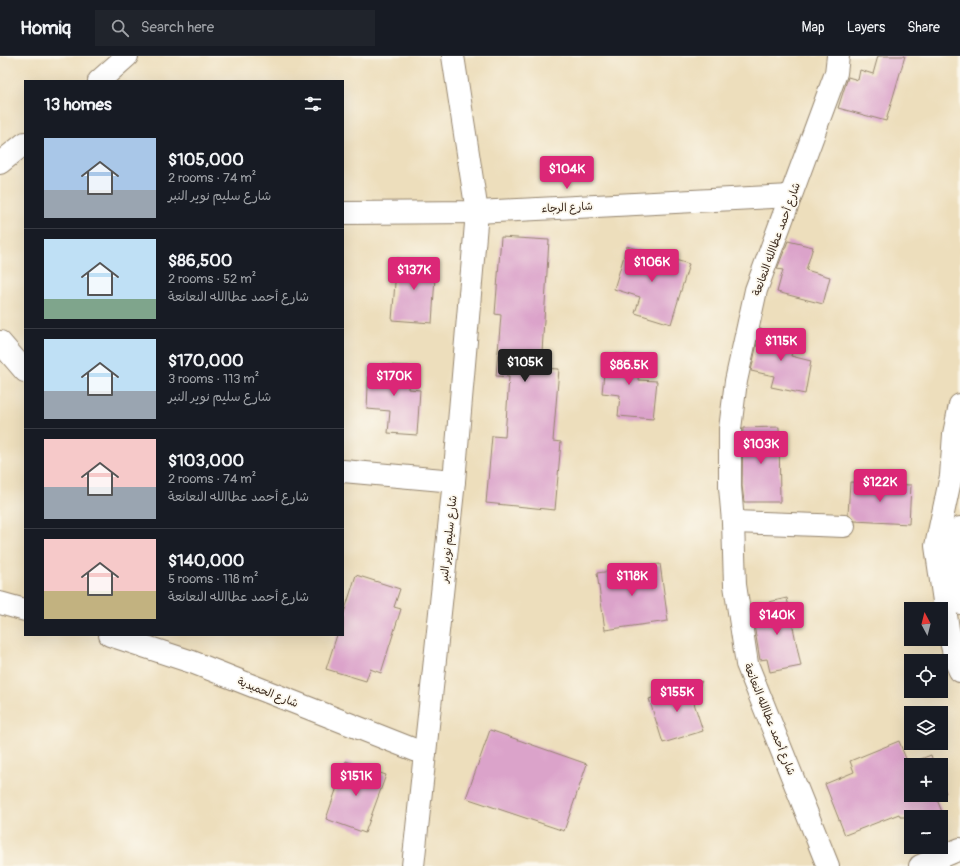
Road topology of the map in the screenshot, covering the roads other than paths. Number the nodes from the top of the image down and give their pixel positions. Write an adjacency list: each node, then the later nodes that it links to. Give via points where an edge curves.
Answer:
1 (127, 56): 4 (street)
2 (453, 56): 8 (street, شارع سليم نوير النبر)
3 (838, 56): 7 (street, شارع أحمد عطاالله النعانعة, via 836,73)
4 (100, 80)
5 (24, 144): 6 (street)
6 (0, 163)
7 (791, 196): 8 (street, شارع الرجاء); 16 (street, شارع أحمد عطاالله النعانعة, via 756,290 736,381 730,429)
8 (477, 212): 9 (street, شارع الرجاء); 14 (street, شارع سليم نوير النبر)
9 (344, 213)
10 (0, 342): 11 (street)
11 (24, 370)
12 (960, 405): 15 (street, via 954,434)
13 (344, 471): 14 (street)
14 (454, 481): 24 (street, شارع سليم نوير النبر)
15 (951, 512): 23 (street, via 936,546 948,629)
16 (733, 522): 17 (street); 27 (street, شارع أحمد عطاالله النعانعة, via 734,585 747,664)
17 (844, 526)
18 (960, 528): 20 (street, via 956,552 956,578)
19 (0, 603): 21 (street)
20 (960, 604)
21 (24, 610)
22 (113, 636): 24 (street, شارع الحميدية, via 192,662)
23 (960, 671)
24 (425, 754): 26 (street, شارع سليم نوير النبر)
25 (960, 849): 28 (street)
26 (413, 866)
27 (828, 866)
28 (920, 866)

